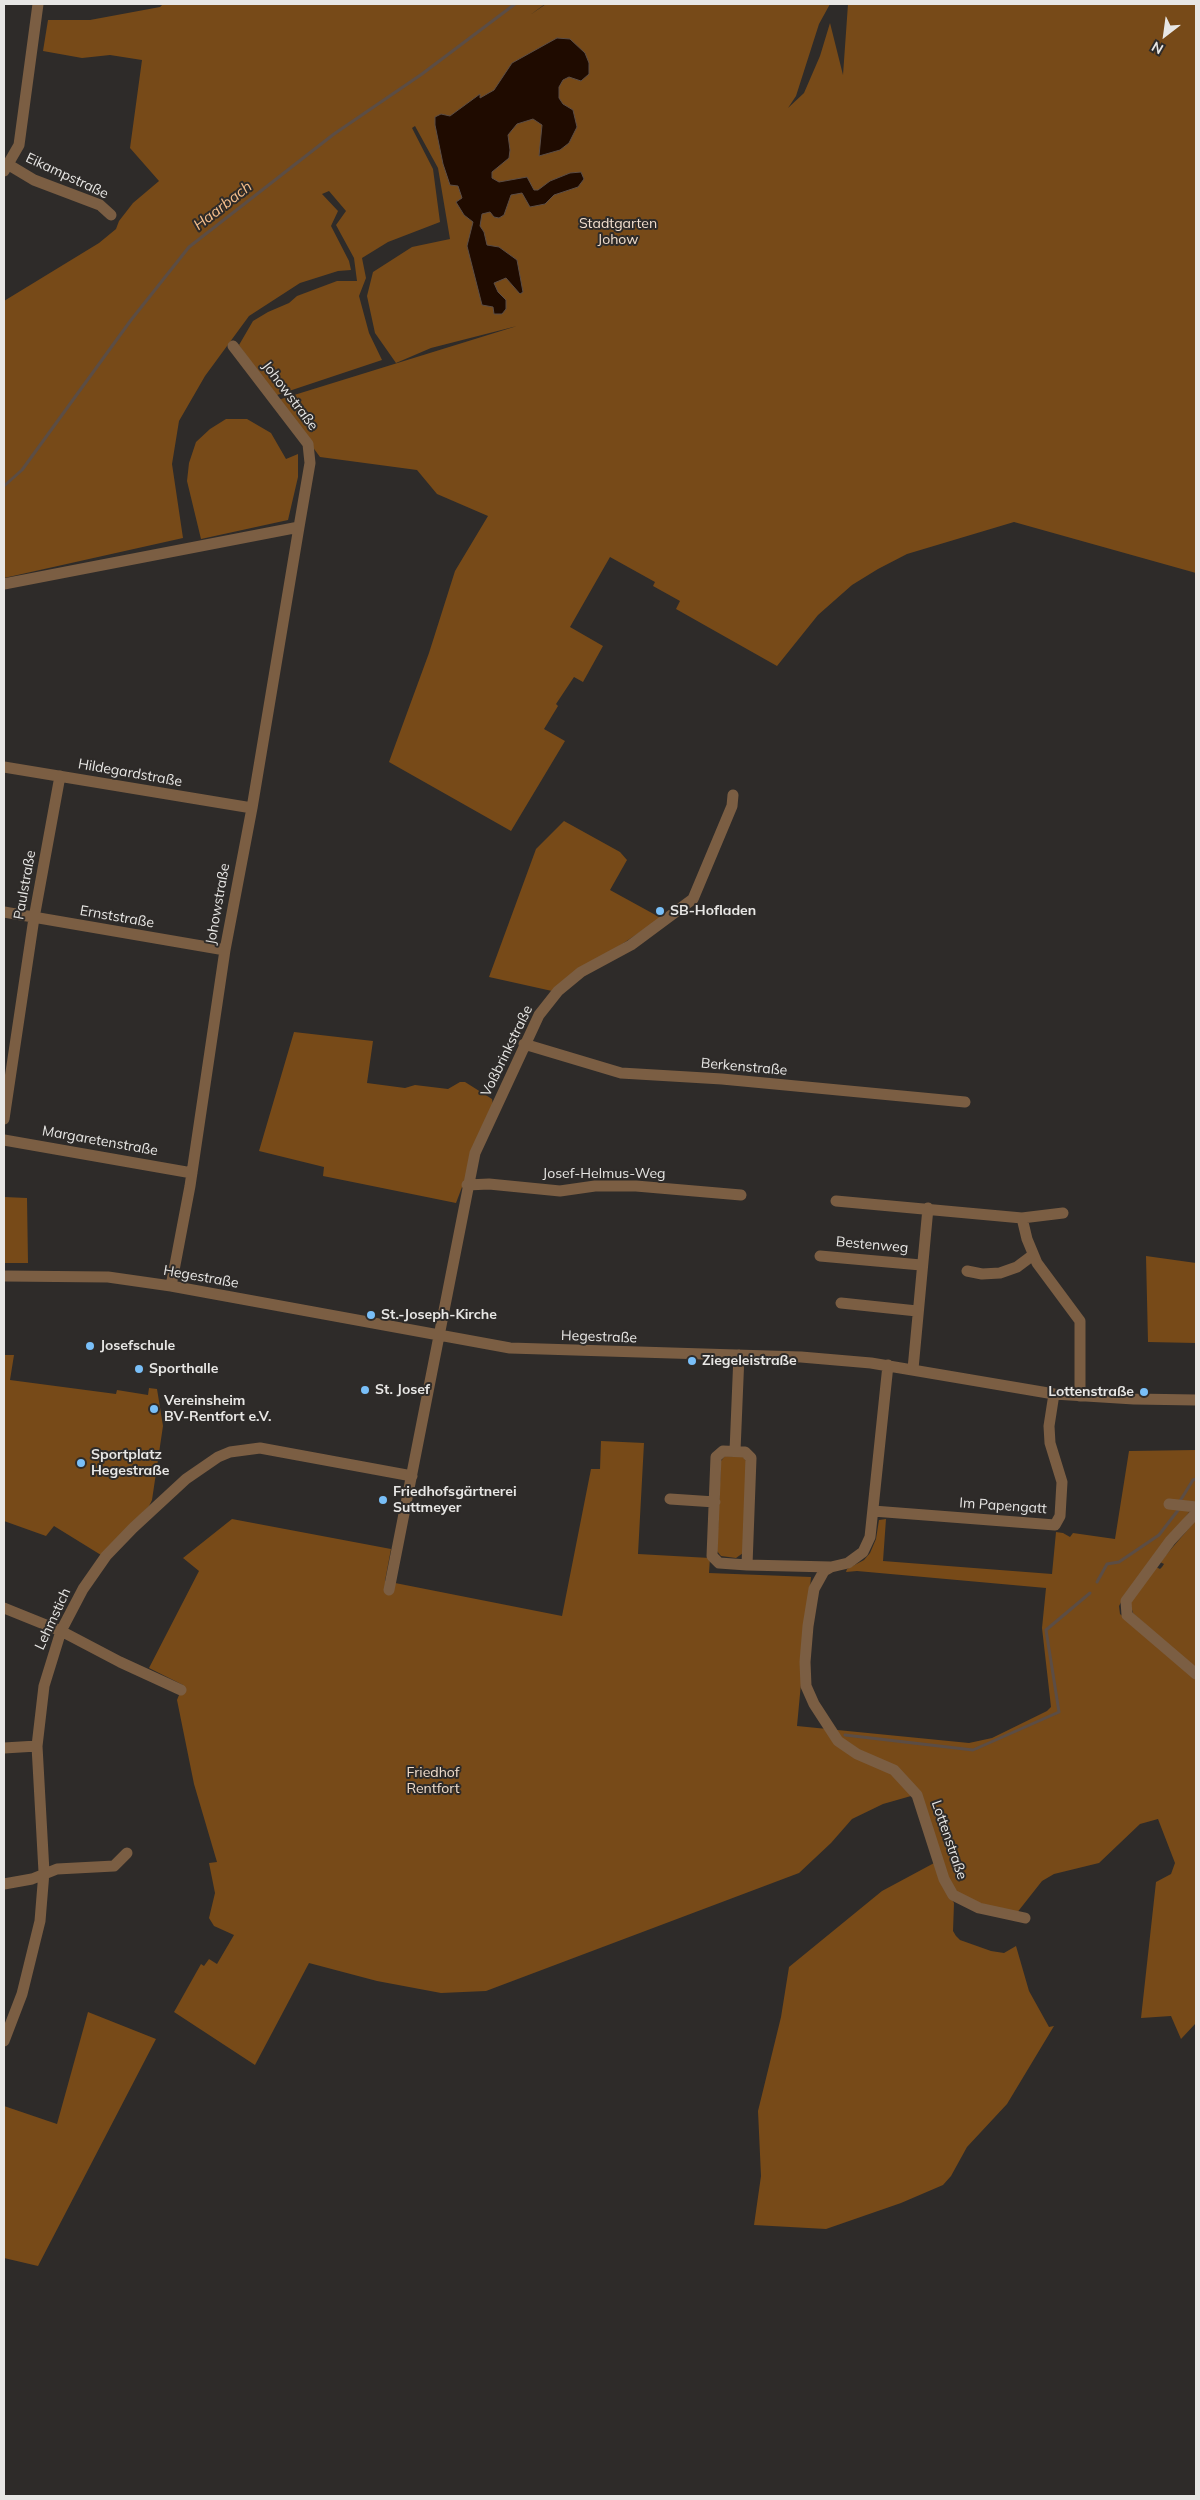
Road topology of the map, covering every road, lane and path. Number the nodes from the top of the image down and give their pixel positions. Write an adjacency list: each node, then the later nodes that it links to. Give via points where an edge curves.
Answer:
1 (38, 4): 2 (street, Eikampstraße, via 19,145)
2 (6, 168): 3 (street, Eikampstraße, via 100,205)
3 (111, 215)
4 (233, 346): 5 (street, Johowstraße, via 308,444 310,462)
5 (299, 527): 6 (street); 10 (street, Johowstraße)
6 (4, 584)
7 (4, 767): 8 (street, Hildegardstraße)
8 (60, 776): 10 (street, Hildegardstraße); 12 (street, Paulstraße)
9 (733, 795): 14 (street, Voßbrinkstraße, via 732,806 693,899 631,945 581,972 558,991 539,1015)
10 (252, 808): 13 (street, Johowstraße)
11 (4, 912): 12 (street, Ernststraße)
12 (34, 918): 13 (street, Ernststraße); 16 (street, Paulstraße)
13 (225, 950): 18 (street, Johowstraße)
14 (524, 1044): 15 (street, Berkenstraße, via 621,1073 722,1079); 19 (street, Voßbrinkstraße, via 475,1153)
15 (965, 1102)
16 (4, 1119)
17 (4, 1140): 18 (street, Margaretenstraße)
18 (192, 1173): 30 (street, Johowstraße)
19 (467, 1185): 20 (street, Josef-Helmus-Weg, via 560,1191 595,1186 636,1186); 33 (street, Voßbrinkstraße)
20 (741, 1195)
21 (836, 1201): 22 (street)
22 (928, 1208): 24 (street); 27 (street, Bestenweg)
23 (1063, 1213): 24 (street)
24 (1022, 1218): 26 (street)
25 (820, 1256): 27 (street, Bestenweg)
26 (1035, 1259): 28 (street, via 1000,1273); 38 (street, via 1080,1321)
27 (921, 1265): 32 (street, Bestenweg)
28 (967, 1271)
29 (4, 1276): 30 (street, Hegestraße, via 108,1277)
30 (171, 1286): 33 (street, Hegestraße)
31 (841, 1302): 32 (street)
32 (917, 1310): 36 (street, Bestenweg)
33 (439, 1335): 34 (street, Hegestraße, via 510,1348); 41 (street)
34 (739, 1355): 35 (street, Hegestraße); 40 (street)
35 (888, 1365): 36 (street, Hegestraße); 46 (street, Lottenstraße)
36 (913, 1369): 37 (street, Hegestraße)
37 (1054, 1394): 38 (street, Hegestraße); 46 (street, Im Papengatt, via 1050,1444 1062,1482 1060,1516 1054,1525)
38 (1080, 1396): 39 (street, Hegestraße)
39 (1196, 1400)
40 (735, 1451): 43 (street, Lottenstraße, via 723,1451 716,1457); 48 (street, via 745,1452 751,1458)
41 (412, 1476): 50 (street); 52 (street, Lehmstich, via 260,1448 218,1457 174,1489 106,1556 83,1589)
42 (670, 1499): 43 (street)
43 (715, 1502): 48 (street, Lottenstraße, via 712,1556 719,1563)
44 (1169, 1504): 45 (street)
45 (1196, 1507)
46 (873, 1511): 49 (street, Lottenstraße, via 870,1537 863,1552 848,1563)
47 (1196, 1513): 53 (street, via 1170,1541 1126,1601 1127,1615)
48 (747, 1565): 49 (street, Lottenstraße)
49 (832, 1567): 60 (street, Lottenstraße, via 824,1571 814,1589 808,1626 806,1686 814,1704 838,1740 857,1754 894,1770 917,1794 944,1879 953,1895 979,1908)
50 (389, 1590)
51 (4, 1608): 52 (street)
52 (61, 1631): 54 (street); 55 (street, Lehmstich, via 44,1686)
53 (1196, 1674)
54 (181, 1690)
55 (36, 1746): 56 (street); 58 (street, Lehmstich)
56 (4, 1748)
57 (127, 1853): 58 (street, via 114,1866)
58 (44, 1872): 59 (street, via 32,1879); 61 (street, Lehmstich, via 33,1955)
59 (4, 1884)
60 (1025, 1918)
61 (4, 2041)

